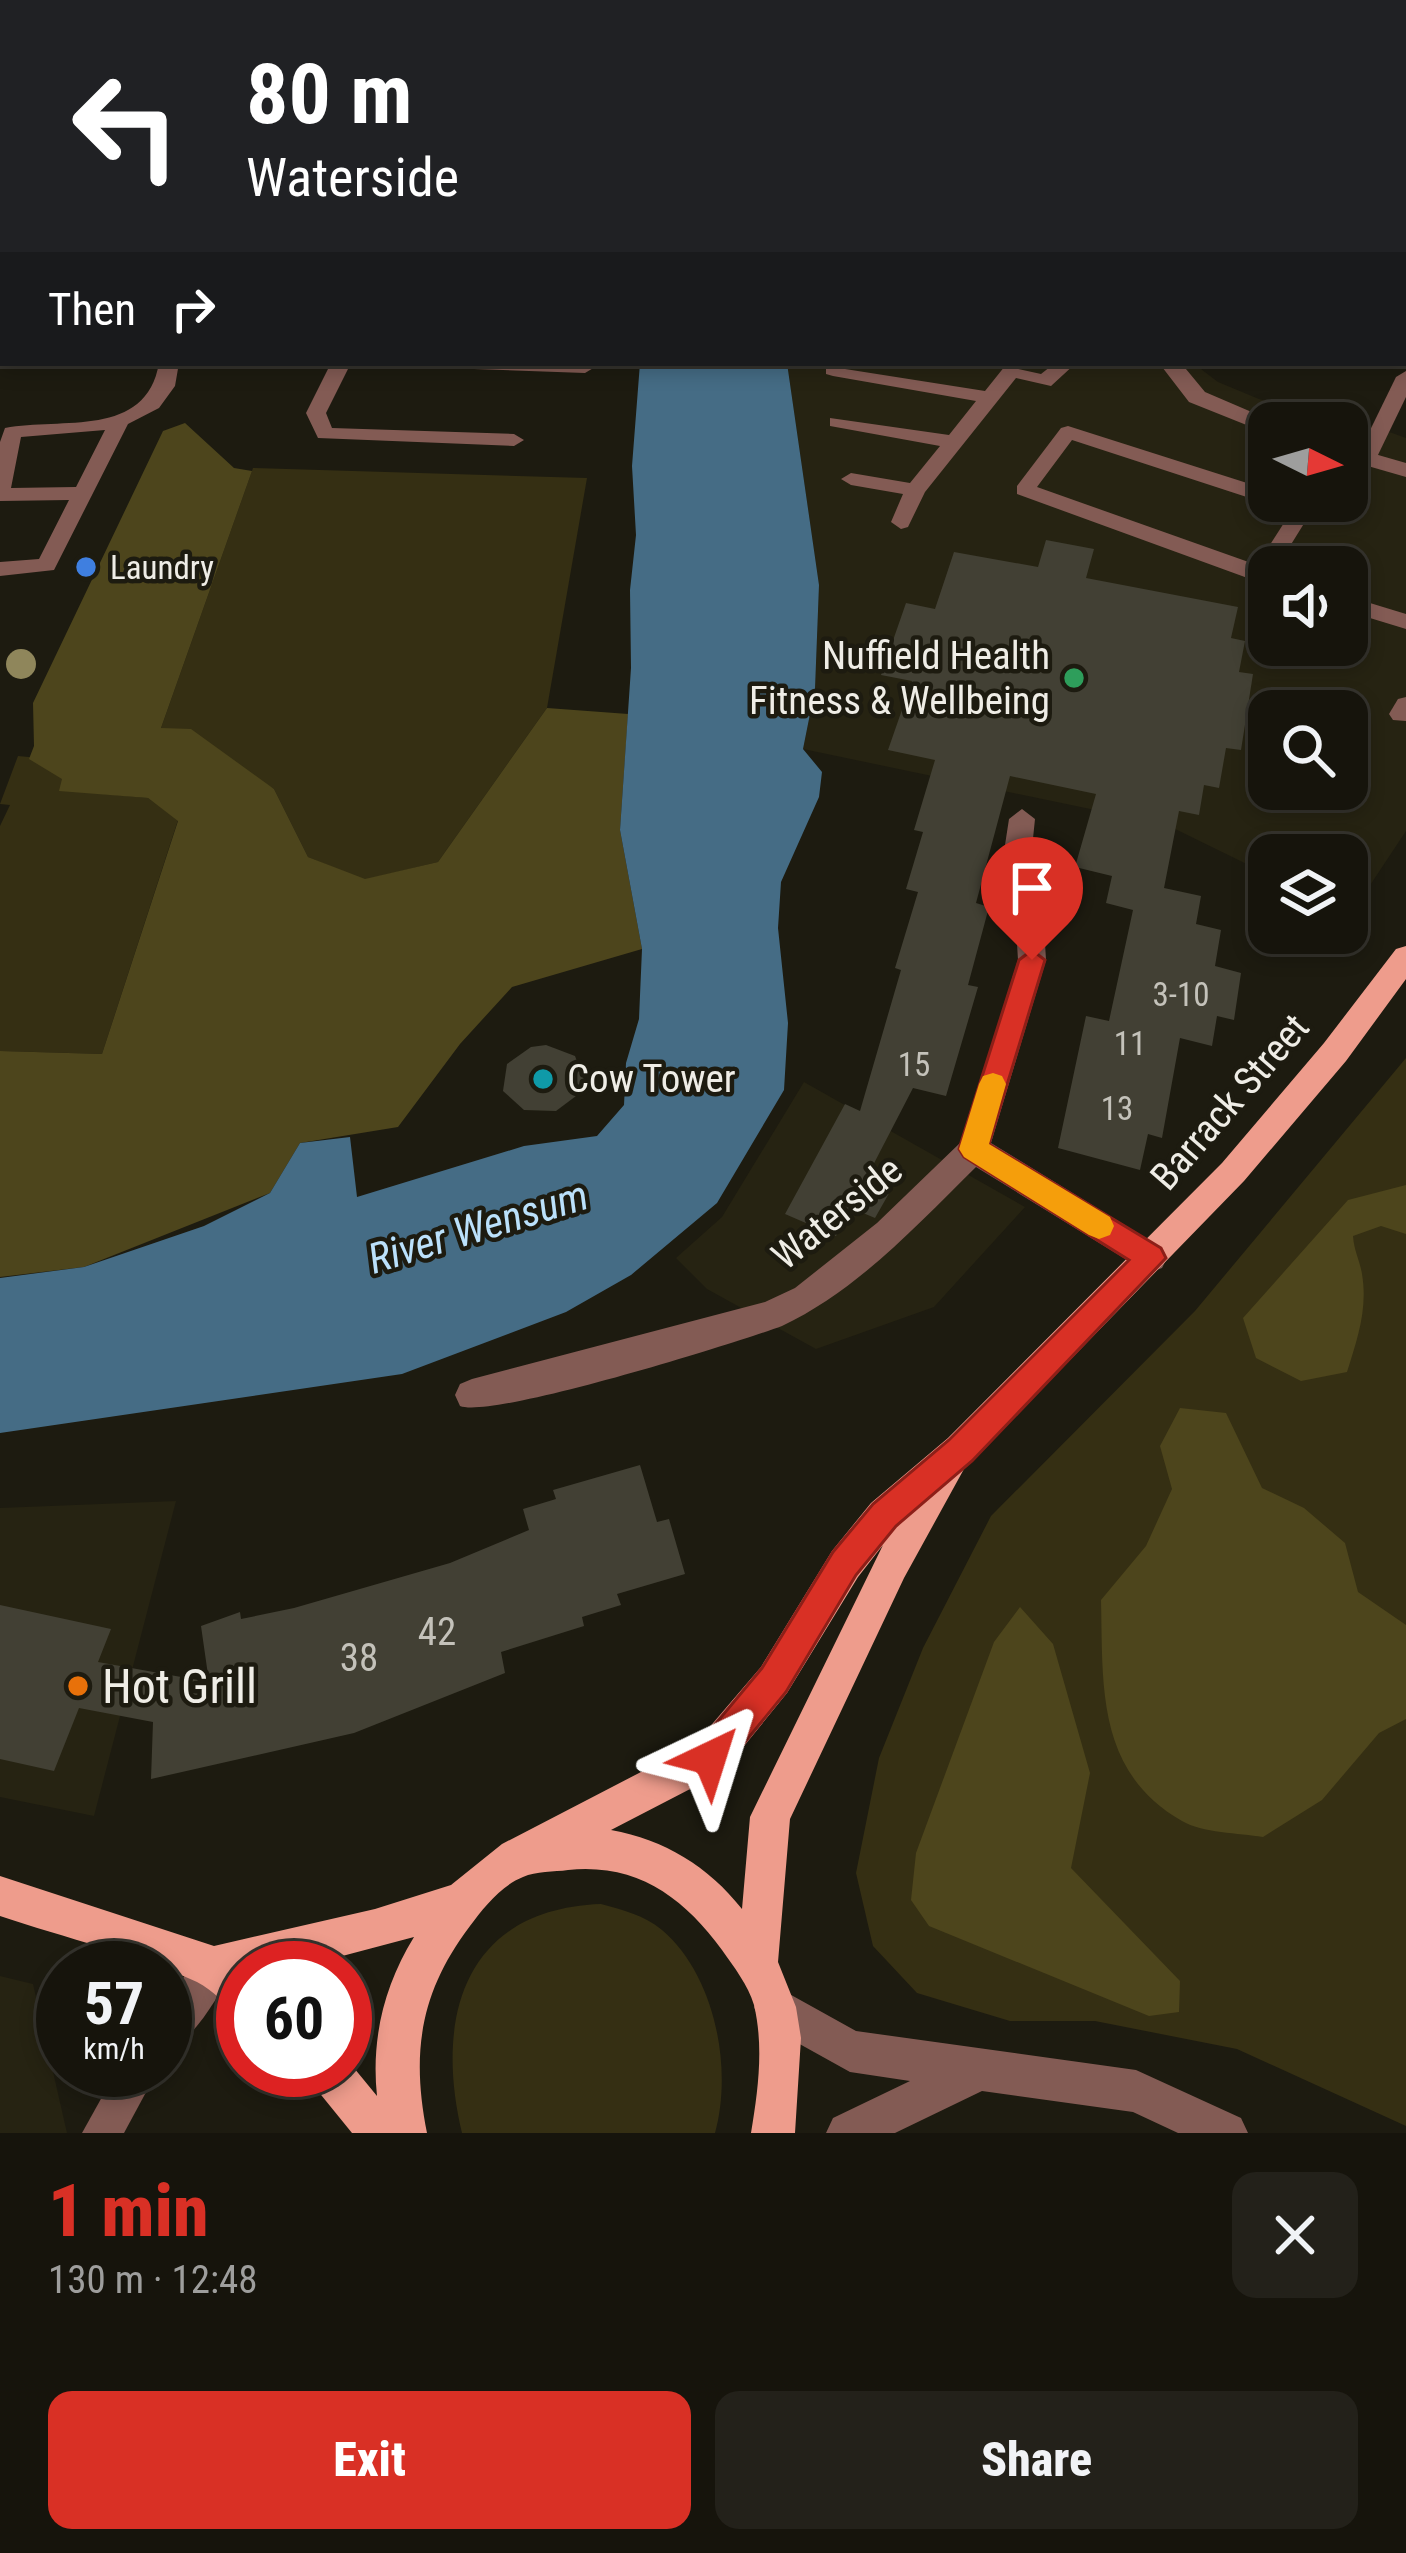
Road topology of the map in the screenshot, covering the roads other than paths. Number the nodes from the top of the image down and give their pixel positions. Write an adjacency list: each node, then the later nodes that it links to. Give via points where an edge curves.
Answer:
1 (170, 366): 13 (lane, via 164,394)
2 (339, 366): 14 (lane, via 316,412 325,434)
3 (553, 366): 6 (lane)
4 (1063, 366): 7 (lane, via 1044,382)
5 (1172, 366): 11 (street, via 1197,397)
6 (585, 367)
7 (1007, 367): 10 (lane)
8 (832, 370): 10 (lane)
9 (1406, 377): 16 (lane)
10 (990, 398): 15 (lane)
11 (1248, 419)
12 (837, 422): 15 (lane)
13 (118, 424): 22 (lane, via 12,432); 23 (lane)
14 (514, 440)
15 (954, 442): 20 (lane)
16 (1368, 450)
17 (1368, 459): 18 (street)
18 (1406, 473)
19 (851, 479): 20 (lane)
20 (915, 490): 24 (lane)
21 (1248, 490): 26 (lane, via 1068,432 1024,490)
22 (0, 493): 23 (lane)
23 (84, 493): 25 (lane, via 46,566)
24 (901, 521)
25 (0, 569)
26 (1248, 570)
27 (1368, 610): 28 (lane)
28 (1406, 622)
29 (1022, 819): 31 (street, via 1017,858 1032,960)
30 (1406, 957): 32 (main road, Barrack Street, via 1278,1120)
31 (974, 1149): 32 (street); 33 (street, Waterside, via 888,1234 807,1298 770,1315)
32 (1151, 1258): 34 (main road, Barrack Street)
33 (472, 1395)
34 (960, 1450): 35 (main road, Barrack Street, via 884,1515 774,1680 710,1758); 39 (main road, Barrack Street, via 891,1565 770,1817)
35 (516, 1858): 37 (main road, Barrack Street); 39 (main road, via 572,1848 634,1852 692,1880)
36 (0, 1896): 40 (main road)
37 (459, 1903): 38 (main road); 49 (main road, via 414,1973 393,2037)
38 (343, 1941)
39 (758, 1965): 42 (main road)
40 (216, 1976)
41 (216, 1990): 43 (lane)
42 (776, 2007): 44 (street, via 850,2051); 50 (main road, via 781,2089)
43 (192, 2011)
44 (977, 2071): 51 (street); 52 (street, via 1136,2091)
45 (123, 2097): 47 (lane)
46 (350, 2097): 48 (main road)
47 (102, 2133)
48 (380, 2133)
49 (405, 2133)
50 (772, 2133)
51 (848, 2133)
52 (1226, 2133)

